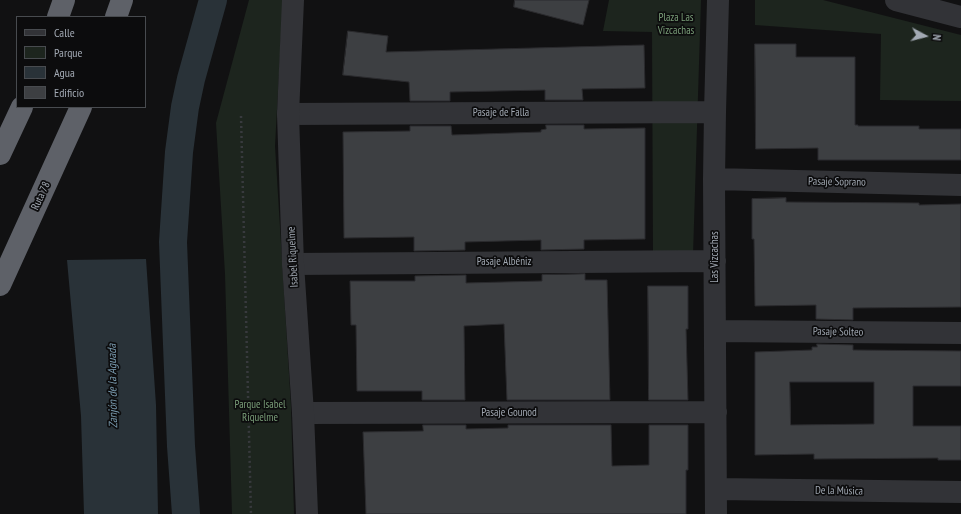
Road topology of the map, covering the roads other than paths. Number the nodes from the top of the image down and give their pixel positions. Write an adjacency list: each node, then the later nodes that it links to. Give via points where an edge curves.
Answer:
1 (64, 0): 7 (highway)
2 (122, 0): 8 (highway)
3 (293, 0): 13 (street, Isabel Riquelme)
4 (718, 0): 12 (street, Las Vizcachas)
5 (896, 0): 6 (street)
6 (923, 3): 9 (street)
7 (58, 16)
8 (116, 16)
9 (961, 17)
10 (22, 108): 14 (highway)
11 (81, 108): 19 (highway, Ruta 78)
12 (714, 112): 13 (street, Pasaje de Falla); 15 (street, Las Vizcachas)
13 (288, 114): 18 (street, Isabel Riquelme)
14 (0, 154)
15 (714, 178): 16 (street, Pasaje Soprano); 17 (street, Las Vizcachas)
16 (961, 185)
17 (715, 261): 18 (street, Pasaje Albéniz); 20 (street, Las Vizcachas)
18 (293, 264): 23 (street, Isabel Riquelme)
19 (0, 285)
20 (715, 331): 21 (street, Pasaje Solteo); 22 (street, Las Vizcachas)
21 (961, 333)
22 (716, 412): 23 (street, Pasaje Gounod); 24 (street, Las Vizcachas)
23 (303, 413): 26 (street, Isabel Riquelme)
24 (716, 489): 25 (street, De la Música); 27 (street, Las Vizcachas)
25 (961, 492)
26 (307, 514)
27 (716, 514)

